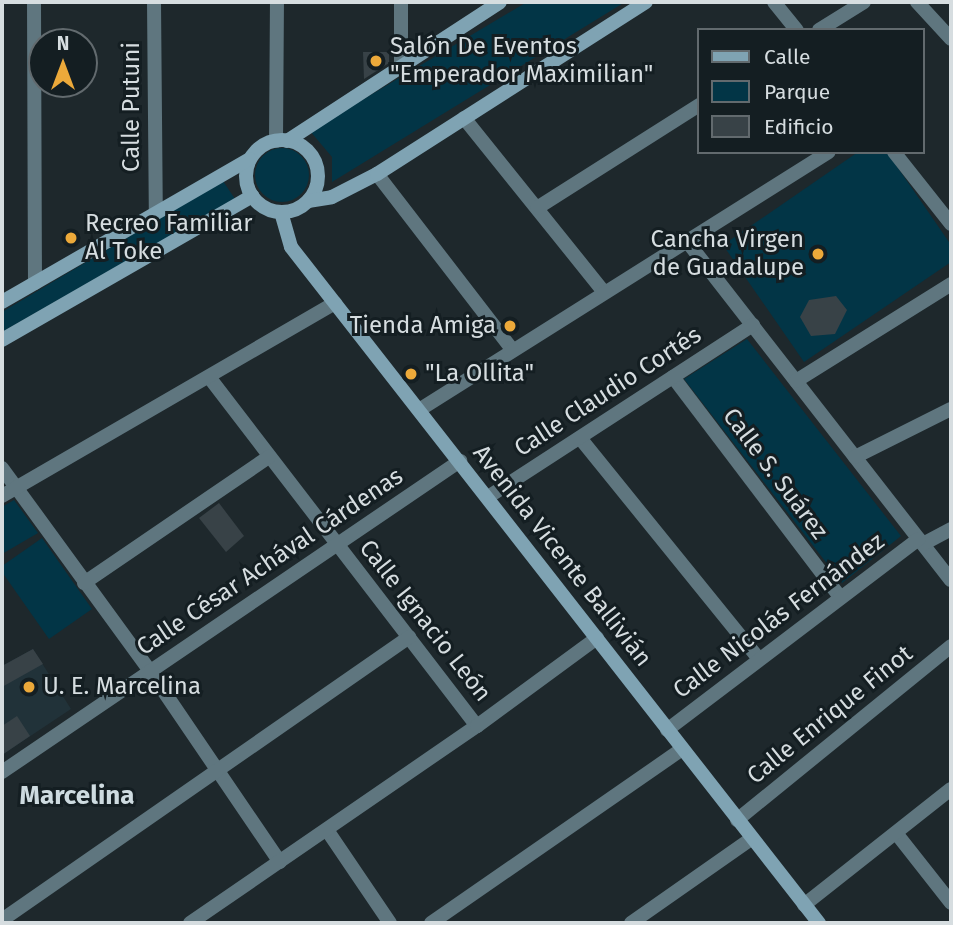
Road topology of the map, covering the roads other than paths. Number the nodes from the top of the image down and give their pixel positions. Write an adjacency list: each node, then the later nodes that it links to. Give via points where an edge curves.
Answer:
1 (34, 2): 28 (street)
2 (154, 2): 24 (street, Calle Putuni)
3 (277, 2): 16 (street)
4 (401, 2): 13 (street)
5 (500, 2): 13 (main road)
6 (646, 2): 15 (main road)
7 (774, 2): 10 (street)
8 (864, 2): 11 (street)
9 (917, 2): 12 (street)
10 (795, 28)
11 (821, 28)
12 (951, 39)
13 (401, 65): 16 (main road)
14 (698, 106): 23 (street)
15 (464, 118): 20 (main road); 23 (street)
16 (282, 141): 19 (main road); 22 (main road, via 307,150 317,170 318,181)
17 (827, 154): 27 (street)
18 (896, 154): 26 (street)
19 (250, 159): 21 (main road, via 247,184); 24 (main road)
20 (377, 174): 22 (main road, via 332,197); 35 (street)
21 (252, 196): 25 (main road, via 264,207); 34 (main road)
22 (308, 201): 25 (main road)
23 (537, 208): 30 (street)
24 (156, 211): 28 (main road)
25 (281, 212): 32 (main road, Avenida Vicente Ballivián, via 291,247)
26 (951, 224)
27 (686, 240): 30 (street); 33 (street)
28 (35, 283): 31 (main road)
29 (951, 284): 38 (street)
30 (604, 292): 35 (street)
31 (2, 302)
32 (335, 303): 36 (street); 40 (main road, Avenida Vicente Ballivián)
33 (753, 325): 37 (street, Calle Claudio Cortés); 38 (street)
34 (2, 340)
35 (512, 349): 40 (street)
36 (209, 377): 42 (street, Calle Ignacio León); 46 (street)
37 (673, 377): 41 (street, Calle Claudio Cortés); 53 (street, Calle S. Suárez)
38 (796, 381): 43 (street)
39 (951, 409): 43 (street)
40 (419, 410): 44 (main road, Avenida Vicente Ballivián)
41 (580, 438): 47 (street, Calle Claudio Cortés); 57 (street)
42 (269, 457): 50 (street, Calle Ignacio León); 52 (street)
43 (855, 457): 49 (street)
44 (460, 461): 47 (main road, Avenida Vicente Ballivián); 50 (street, Calle César Achával Cárdenas)
45 (2, 468): 46 (street)
46 (8, 492): 52 (street)
47 (488, 497): 55 (main road, Avenida Vicente Ballivián)
48 (951, 530): 49 (street, Calle Nicolás Fernández)
49 (921, 542): 51 (street); 53 (street, Calle Nicolás Fernández)
50 (337, 545): 54 (street, Calle Ignacio León); 58 (street, Calle César Achával Cárdenas)
51 (951, 580)
52 (84, 583): 58 (street)
53 (840, 597): 57 (street, Calle Nicolás Fernández)
54 (409, 637): 59 (street, Calle Ignacio León); 62 (street)
55 (597, 638): 59 (street); 60 (main road, Avenida Vicente Ballivián)
56 (951, 646): 65 (street, Calle Enrique Finot)
57 (758, 658): 60 (street, Calle Nicolás Fernández)
58 (150, 671): 62 (street); 63 (street, Calle César Achával Cárdenas)
59 (477, 726): 66 (street)
60 (667, 730): 61 (main road, Avenida Vicente Ballivián)
61 (682, 750): 65 (main road, Avenida Vicente Ballivián); 75 (street)
62 (217, 769): 69 (street); 72 (street)
63 (2, 772)
64 (951, 789): 67 (street)
65 (737, 820): 68 (main road, Avenida Vicente Ballivián)
66 (327, 830): 69 (street); 74 (street)
67 (895, 833): 70 (street); 71 (street)
68 (751, 839): 71 (main road, Avenida Vicente Ballivián); 76 (street)
69 (280, 862): 73 (street)
70 (951, 903)
71 (804, 905): 77 (main road, Avenida Vicente Ballivián)
72 (2, 920)
73 (190, 923)
74 (390, 923)
75 (431, 923)
76 (631, 923)
77 (818, 923)

